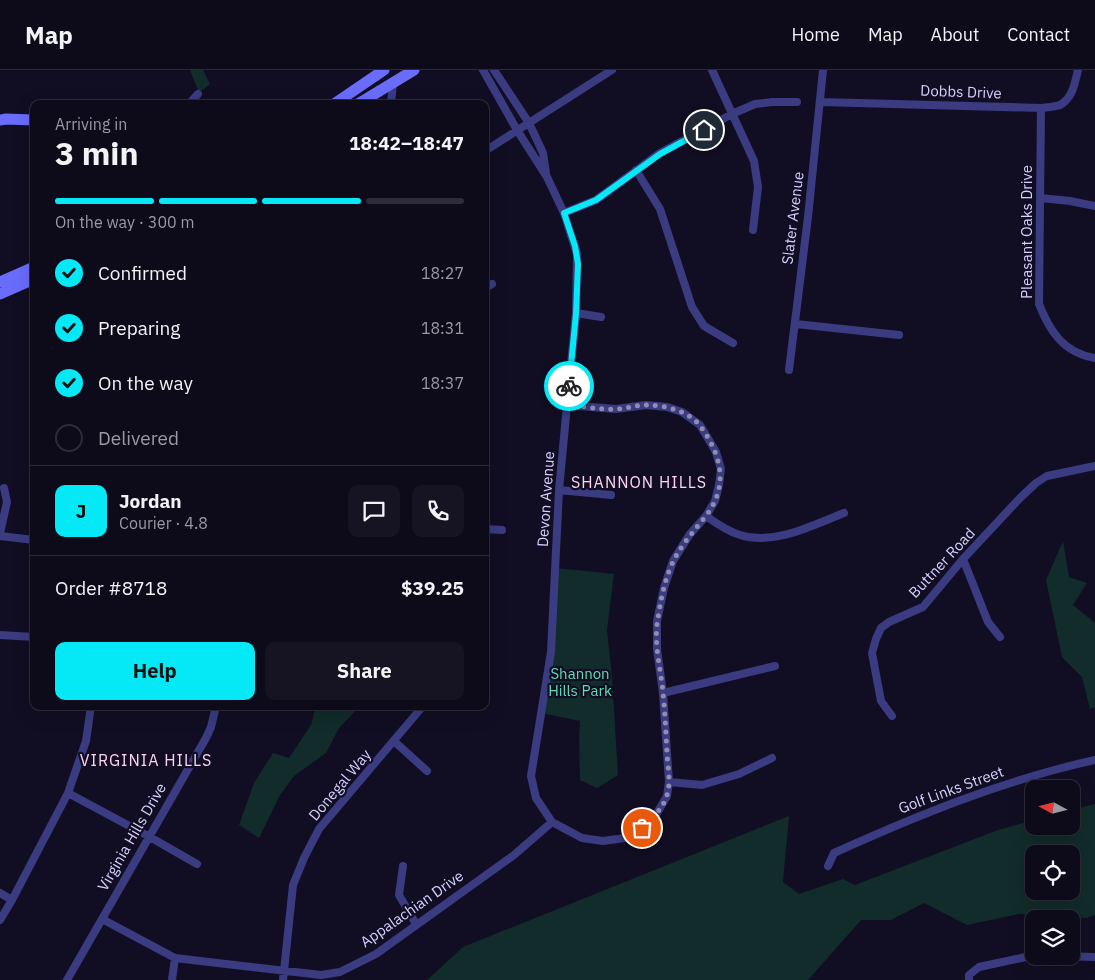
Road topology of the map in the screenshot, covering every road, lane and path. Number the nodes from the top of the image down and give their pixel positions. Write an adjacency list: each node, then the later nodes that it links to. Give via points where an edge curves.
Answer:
1 (384, 70): 12 (main road)
2 (414, 70): 9 (main road)
3 (483, 70): 22 (street, Devon Avenue)
4 (494, 70): 21 (street, Devon Avenue)
5 (612, 70): 21 (street)
6 (712, 70): 18 (street)
7 (823, 70): 16 (street, Slater Avenue)
8 (1078, 70): 17 (street, Dobbs Drive, via 1069,97 1060,105)
9 (393, 83): 13 (main road); 14 (street)
10 (198, 94): 11 (street)
11 (193, 100)
12 (340, 100)
13 (365, 100)
14 (391, 100)
15 (797, 102): 18 (street, via 755,104)
16 (820, 102): 17 (street, Dobbs Drive); 36 (street, Slater Avenue)
17 (1041, 108): 26 (street, Pleasant Oaks Drive)
18 (732, 114): 24 (street); 29 (street, via 754,161 758,187)
19 (0, 120): 20 (main road)
20 (30, 120)
21 (529, 123): 22 (street); 25 (street, Devon Avenue, via 543,153)
22 (517, 130): 23 (street); 25 (street, Devon Avenue)
23 (489, 148)
24 (636, 170): 28 (street, via 596,200); 38 (street, via 660,209 692,306 704,326)
25 (547, 178): 28 (street, Devon Avenue)
26 (1041, 198): 27 (street); 39 (street, Pleasant Oaks Drive, via 1039,304 1047,324 1064,345)
27 (1095, 206)
28 (564, 213): 34 (street, Devon Avenue, via 578,254)
29 (753, 230)
30 (30, 269): 31 (main road)
31 (0, 282)
32 (30, 282): 33 (main road)
33 (0, 294)
34 (576, 314): 35 (street); 41 (street, Devon Avenue)
35 (601, 317)
36 (796, 324): 37 (street); 40 (street, Slater Avenue)
37 (899, 335)
38 (733, 343)
39 (1095, 358)
40 (789, 370)
41 (567, 405): 44 (street, Devon Avenue); 47 (street, via 616,409 646,405 667,407 682,412 700,425 716,452 721,468 715,502)
42 (1095, 466): 52 (street, Buttner Road, via 1047,476 1036,483)
43 (4, 488): 50 (street, via 7,502)
44 (559, 490): 45 (street); 68 (street, Devon Avenue, via 552,652 531,776 536,798)
45 (611, 495)
46 (844, 513): 47 (street, via 790,534 766,538 727,530)
47 (706, 516): 57 (street, via 673,560 664,588 657,621)
48 (489, 529): 49 (street)
49 (502, 530)
50 (0, 534): 51 (street)
51 (30, 539)
52 (963, 559): 54 (street, via 988,622); 61 (street, Buttner Road, via 923,607 881,628 872,653 881,701)
53 (0, 635): 55 (street)
54 (1000, 636)
55 (30, 637)
56 (776, 666): 57 (street)
57 (663, 693): 66 (street)
58 (90, 710): 67 (street, via 86,741)
59 (215, 710): 69 (street, Virginia Hills Drive, via 206,738)
60 (421, 710): 62 (street, Donegal Way)
61 (892, 716)
62 (395, 742): 65 (street); 82 (street, Donegal Way, via 319,829 304,858 294,885)
63 (772, 758): 66 (street, via 739,774 702,785)
64 (1095, 760): 72 (street, Golf Links Street, via 1015,782 902,822 834,853)
65 (427, 771)
66 (669, 782): 68 (street, via 657,813 642,828 625,838 603,841 582,838)
67 (68, 793): 69 (street); 74 (street)
68 (552, 822): 77 (street, Appalachian Drive, via 514,855)
69 (148, 836): 70 (street); 75 (street, Virginia Hills Drive)
70 (197, 864)
71 (403, 866): 77 (street, via 398,895)
72 (828, 866)
73 (0, 893): 74 (street)
74 (12, 900): 76 (street)
75 (102, 919): 81 (street, Appalachian Drive); 83 (street, Virginia Hills Drive)
76 (0, 920)
77 (416, 924): 82 (street, Appalachian Drive, via 376,954 340,972)
78 (1080, 956): 79 (street)
79 (1095, 956)
80 (1025, 957): 85 (street, via 979,967 969,975)
81 (175, 958): 82 (street, Appalachian Drive); 84 (street)
82 (283, 976)
83 (67, 980)
84 (172, 980)
85 (969, 980)

